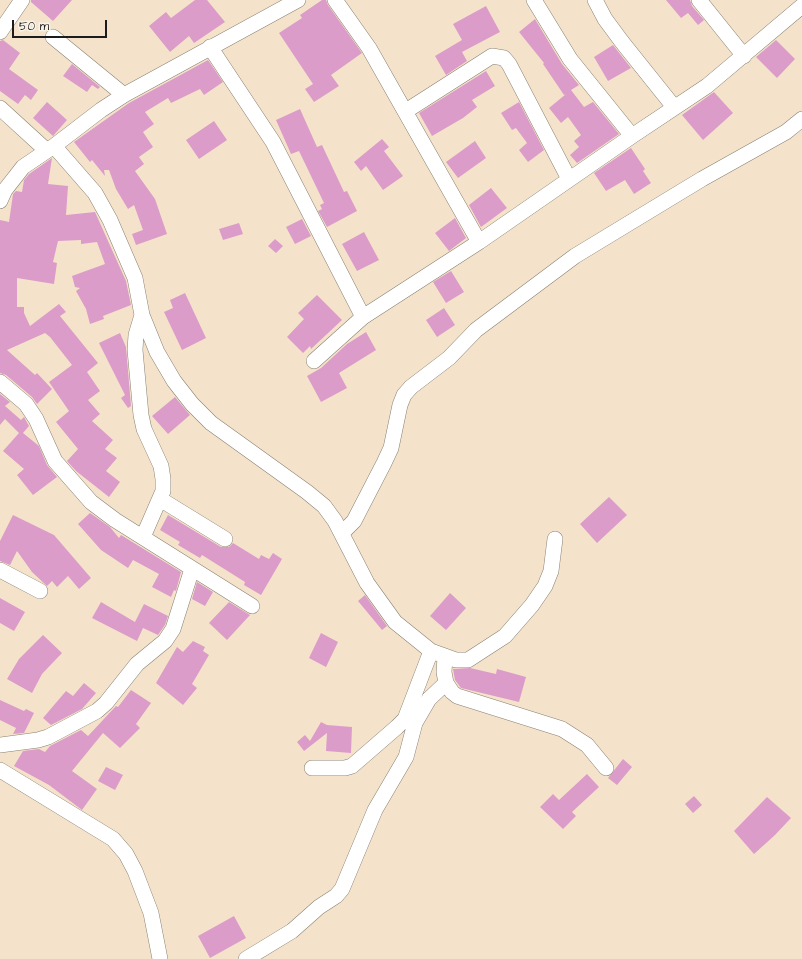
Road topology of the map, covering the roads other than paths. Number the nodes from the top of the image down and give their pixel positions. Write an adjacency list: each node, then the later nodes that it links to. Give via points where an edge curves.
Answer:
1 (21, 0): 8 (street)
2 (298, 0): 10 (street)
3 (335, 0): 15 (street, via 369,48)
4 (534, 0): 17 (street, via 570,59)
5 (595, 0): 13 (street, via 605,19)
6 (699, 0): 11 (street)
7 (802, 6): 11 (street)
8 (0, 32)
9 (53, 37): 12 (street)
10 (210, 47): 12 (street); 23 (street, via 274,142)
11 (744, 56): 13 (street, via 708,86)
12 (124, 95): 18 (street)
13 (674, 107): 17 (street)
14 (0, 108): 18 (street)
15 (406, 111): 19 (street, via 492,56 504,58); 21 (street)
16 (802, 119): 27 (street, via 786,132 702,179 575,256 476,330 450,358 411,387 400,405 391,448 384,463 354,520)
17 (632, 136): 19 (street)
18 (50, 148): 20 (street, via 23,167); 22 (street, via 95,193 110,220 134,278)
19 (570, 178): 21 (street)
20 (2, 193)
21 (479, 242): 23 (street)
22 (142, 315): 26 (street, via 136,335 137,386 144,429 161,466 163,491); 27 (street, via 157,352 174,382 192,404 211,423 324,506)
23 (363, 316): 24 (street)
24 (314, 361)
25 (0, 382): 28 (street, via 26,404 36,419 55,461 91,502)
26 (160, 499): 28 (street); 29 (street)
27 (342, 533): 35 (street, via 367,583 395,622)
28 (143, 538): 31 (street)
29 (225, 539)
30 (555, 539): 36 (street, via 551,571 545,586 505,636 468,660)
31 (192, 569): 34 (street); 38 (street, via 173,629 165,641 138,664 106,703 97,711 48,737)
32 (0, 570): 33 (street)
33 (40, 591)
34 (252, 606)
35 (431, 650): 36 (street); 39 (street, via 405,719 397,727 352,766)
36 (445, 657): 37 (street)
37 (446, 683): 40 (street, via 457,696 562,729 587,745); 43 (street, via 429,699 415,723 406,757 375,810 342,889 292,931)
38 (0, 745)
39 (312, 768)
40 (606, 768)
41 (0, 770): 42 (street, via 113,839 126,854 150,913)
42 (160, 959)
43 (246, 959)

